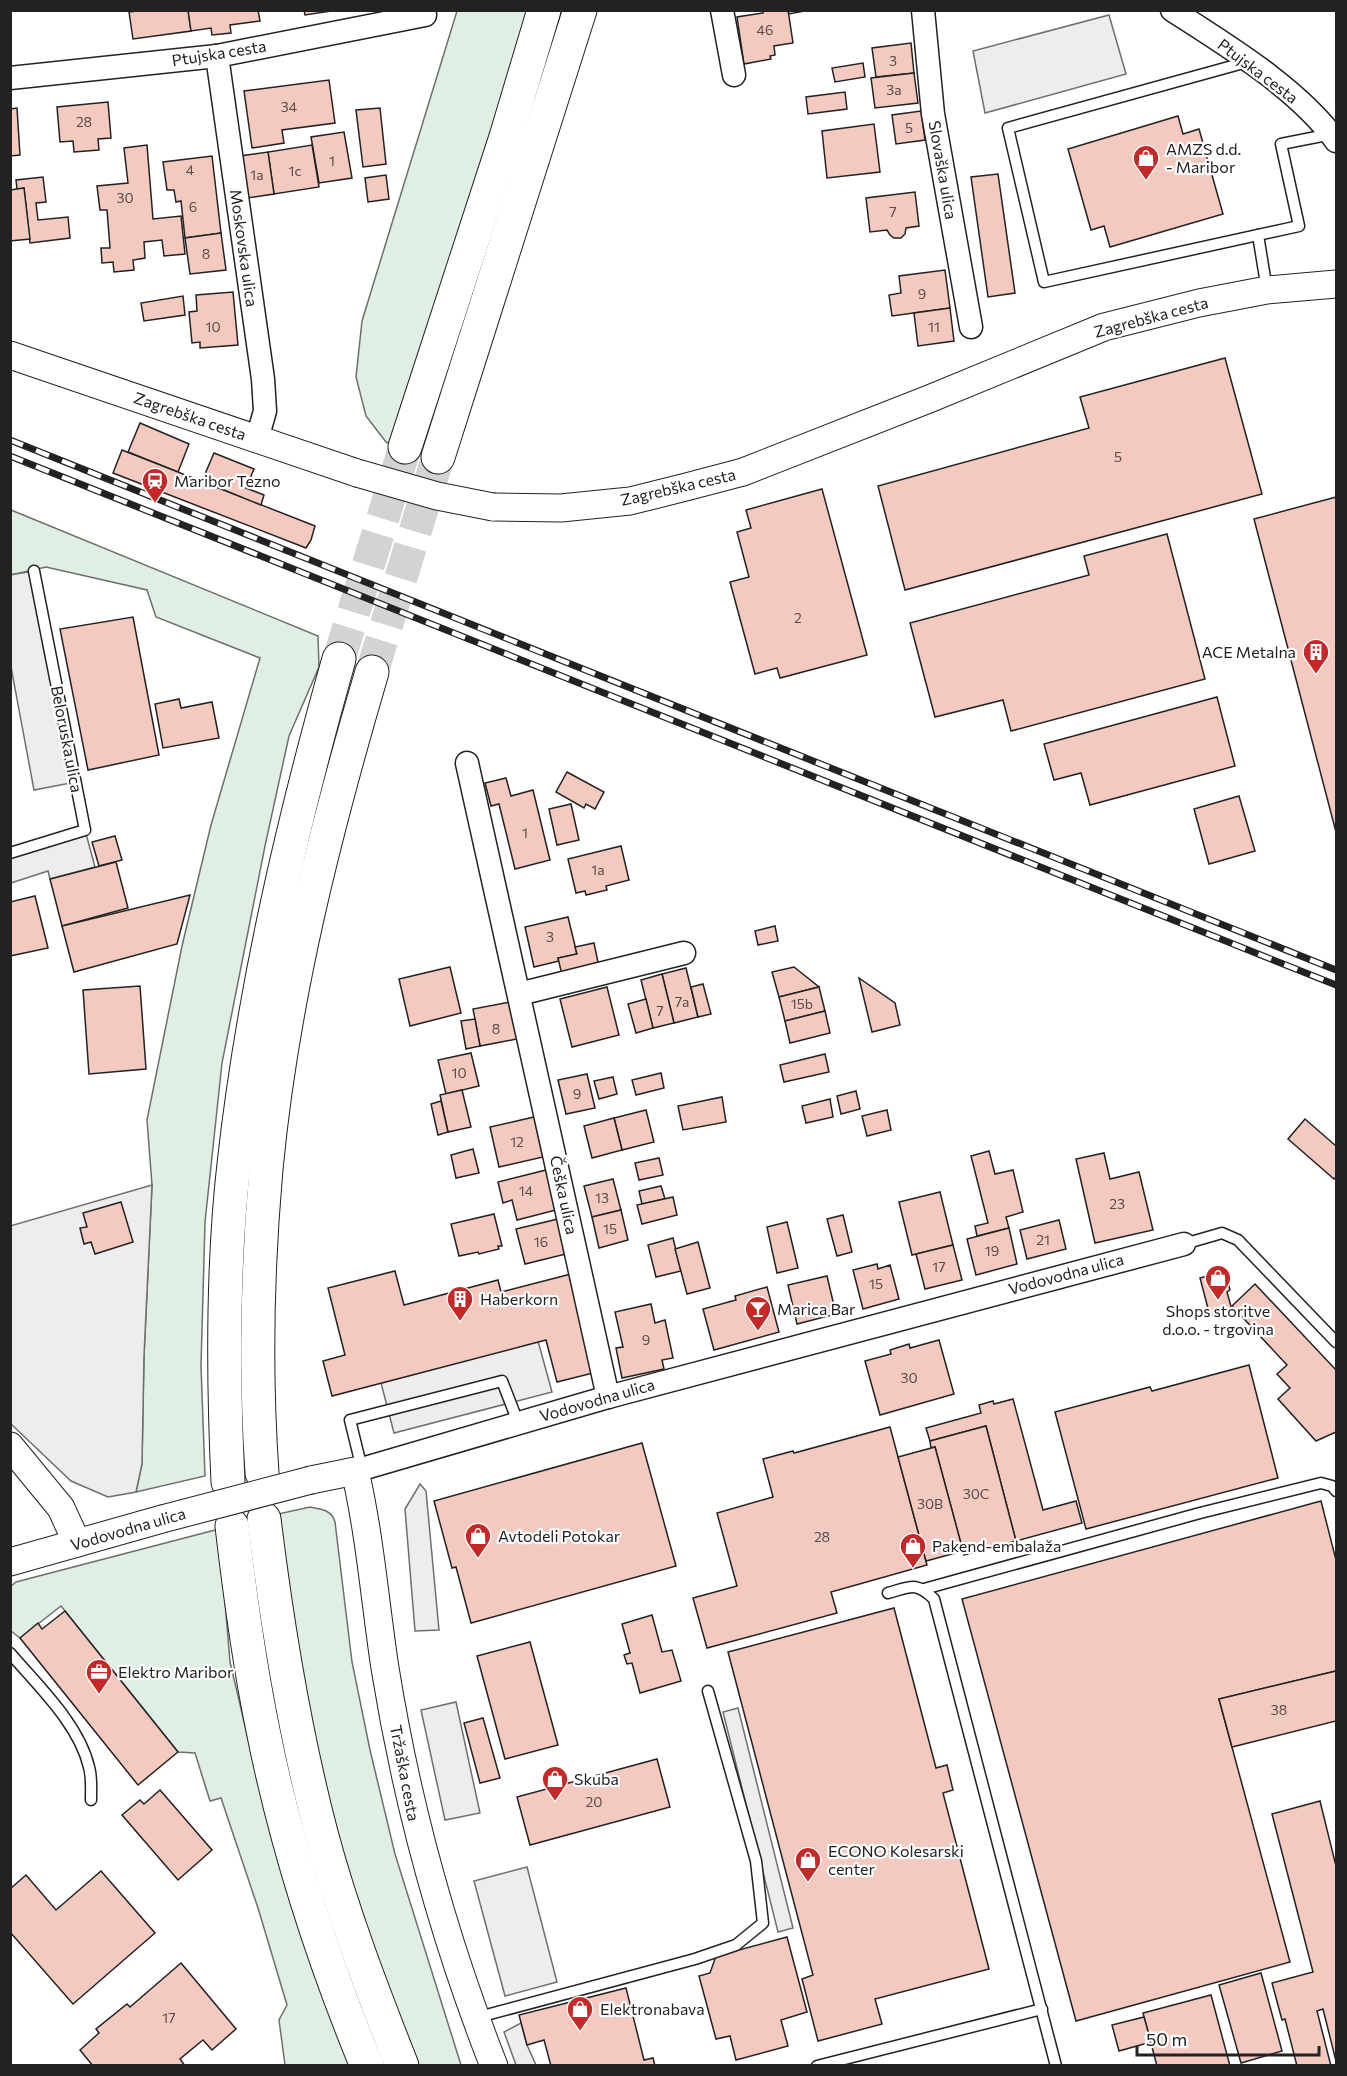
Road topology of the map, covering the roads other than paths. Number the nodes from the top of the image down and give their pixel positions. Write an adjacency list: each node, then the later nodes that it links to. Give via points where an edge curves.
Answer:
1 (544, 10): 18 (highway)
2 (580, 10): 19 (highway)
3 (722, 10): 9 (street)
4 (923, 10): 15 (street, Slovaška ulica, via 933,114)
5 (1172, 10): 8 (street, Ptujska cesta)
6 (425, 15): 7 (street, Ptujska cesta)
7 (217, 56): 10 (street, Ptujska cesta); 17 (street, Moskovska ulica, via 263,379 265,411)
8 (1249, 61): 11 (street, Ptujska cesta, via 1300,101); 12 (lane, via 1008,128 1044,282)
9 (734, 75)
10 (10, 78)
11 (1334, 138): 12 (lane, via 1281,144 1299,226)
12 (1258, 235): 14 (lane)
13 (1336, 284): 14 (street, Zagrebška cesta)
14 (1267, 290): 17 (street, Zagrebška cesta, bridge, via 1104,327 743,472 630,501 561,508 494,507 437,496)
15 (972, 327)
16 (10, 355): 17 (street, Zagrebška cesta)
17 (257, 439)
18 (405, 447)
19 (438, 457)
20 (34, 571): 24 (lane, Beloruska ulica, via 85,830)
21 (339, 659): 34 (highway, via 278,899 255,1016 233,1166 225,1297)
22 (372, 672): 33 (highway, via 309,909 274,1103 259,1298)
23 (467, 763): 26 (street, Češka ulica)
24 (10, 853)
25 (684, 953): 26 (street)
26 (519, 994): 29 (street, Češka ulica)
27 (1184, 1244): 28 (lane, via 1222,1233 1238,1240); 29 (street, Vodovodna ulica)
28 (1336, 1342)
29 (608, 1396): 30 (street, Vodovodna ulica)
30 (518, 1422): 32 (street, Vodovodna ulica); 32 (lane, via 502,1381 350,1420)
31 (10, 1446): 38 (street, via 61,1508)
32 (358, 1470): 38 (street, Vodovodna ulica, bridge); 46 (street, Tržaška cesta, via 385,1668 415,1821 446,1936)
33 (262, 1473)
34 (228, 1482)
35 (1336, 1491): 40 (lane, via 1320,1483)
36 (264, 1520): 48 (highway, via 280,1644 319,1825 362,1960)
37 (232, 1526): 47 (highway, via 251,1667 278,1795 320,1941)
38 (77, 1543): 39 (street, Vodovodna ulica)
39 (10, 1562)
40 (924, 1588): 41 (lane, via 912,1586); 45 (lane, via 934,1599)
41 (888, 1593)
42 (10, 1653): 44 (lane, via 74,1731 90,1770)
43 (708, 1691): 46 (lane, via 756,1861 763,1923 736,1945 695,1959)
44 (91, 1800)
45 (1042, 2009): 50 (lane); 51 (lane)
46 (475, 2018): 49 (street, Tržaška cesta)
47 (367, 2066)
48 (402, 2066)
49 (494, 2066)
50 (817, 2066)
51 (1056, 2066)

